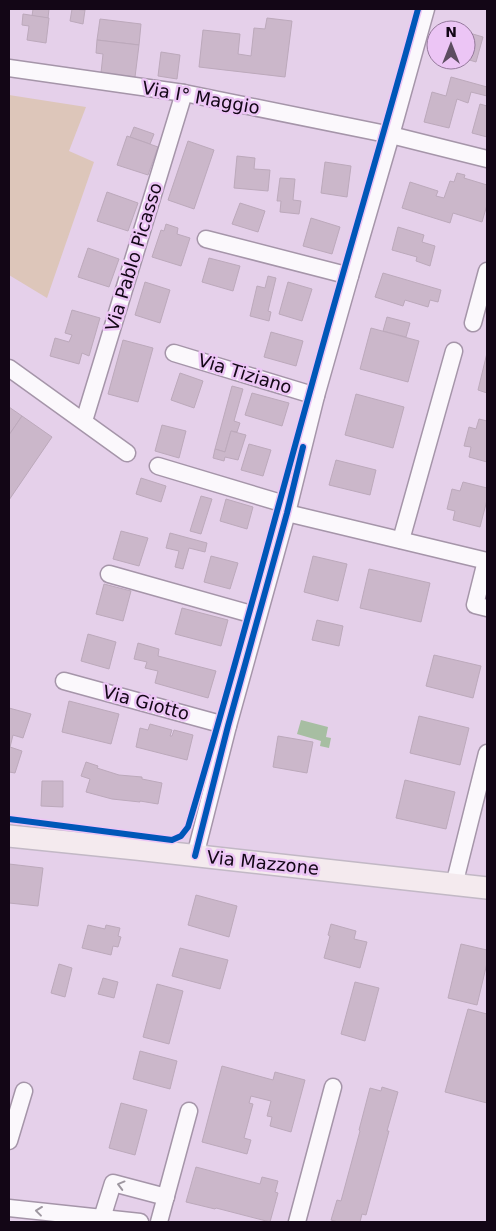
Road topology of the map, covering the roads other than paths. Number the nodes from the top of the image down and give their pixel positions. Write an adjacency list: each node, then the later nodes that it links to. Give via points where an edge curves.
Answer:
1 (426, 9): 4 (street)
2 (9, 68): 3 (street, Via I° Maggio)
3 (184, 93): 4 (street, Via I° Maggio); 14 (street, Via Pablo Picasso)
4 (391, 135): 5 (street, Via I° Maggio); 8 (street)
5 (487, 159)
6 (206, 239): 8 (street)
7 (487, 271): 9 (street)
8 (350, 276): 13 (street)
9 (473, 323)
10 (454, 351): 18 (street)
11 (174, 353): 13 (street, Via Tiziano)
12 (9, 368): 14 (street)
13 (316, 396): 17 (street)
14 (84, 421): 15 (street)
15 (127, 453)
16 (158, 466): 17 (street)
17 (288, 509): 18 (street); 22 (street)
18 (401, 540): 19 (street)
19 (487, 561): 21 (street, via 475,605)
20 (109, 574): 22 (street)
21 (487, 608)
22 (258, 616): 24 (street)
23 (64, 681): 24 (street, Via Giotto)
24 (228, 726): 27 (street)
25 (487, 753): 28 (street)
26 (9, 836): 27 (main road, Via Mazzone)
27 (195, 856): 28 (main road, Via Mazzone)
28 (454, 885): 29 (main road, Via Mazzone)
29 (487, 888)
30 (333, 1087): 39 (street)
31 (24, 1091): 33 (street)
32 (189, 1111): 34 (street)
33 (9, 1141)
34 (166, 1197): 36 (street, one-way to 36, via 113,1183); 38 (street)
35 (9, 1208): 36 (street, one-way to 35)
36 (102, 1218): 37 (street)
37 (140, 1222)
38 (159, 1222)
39 (297, 1222)

